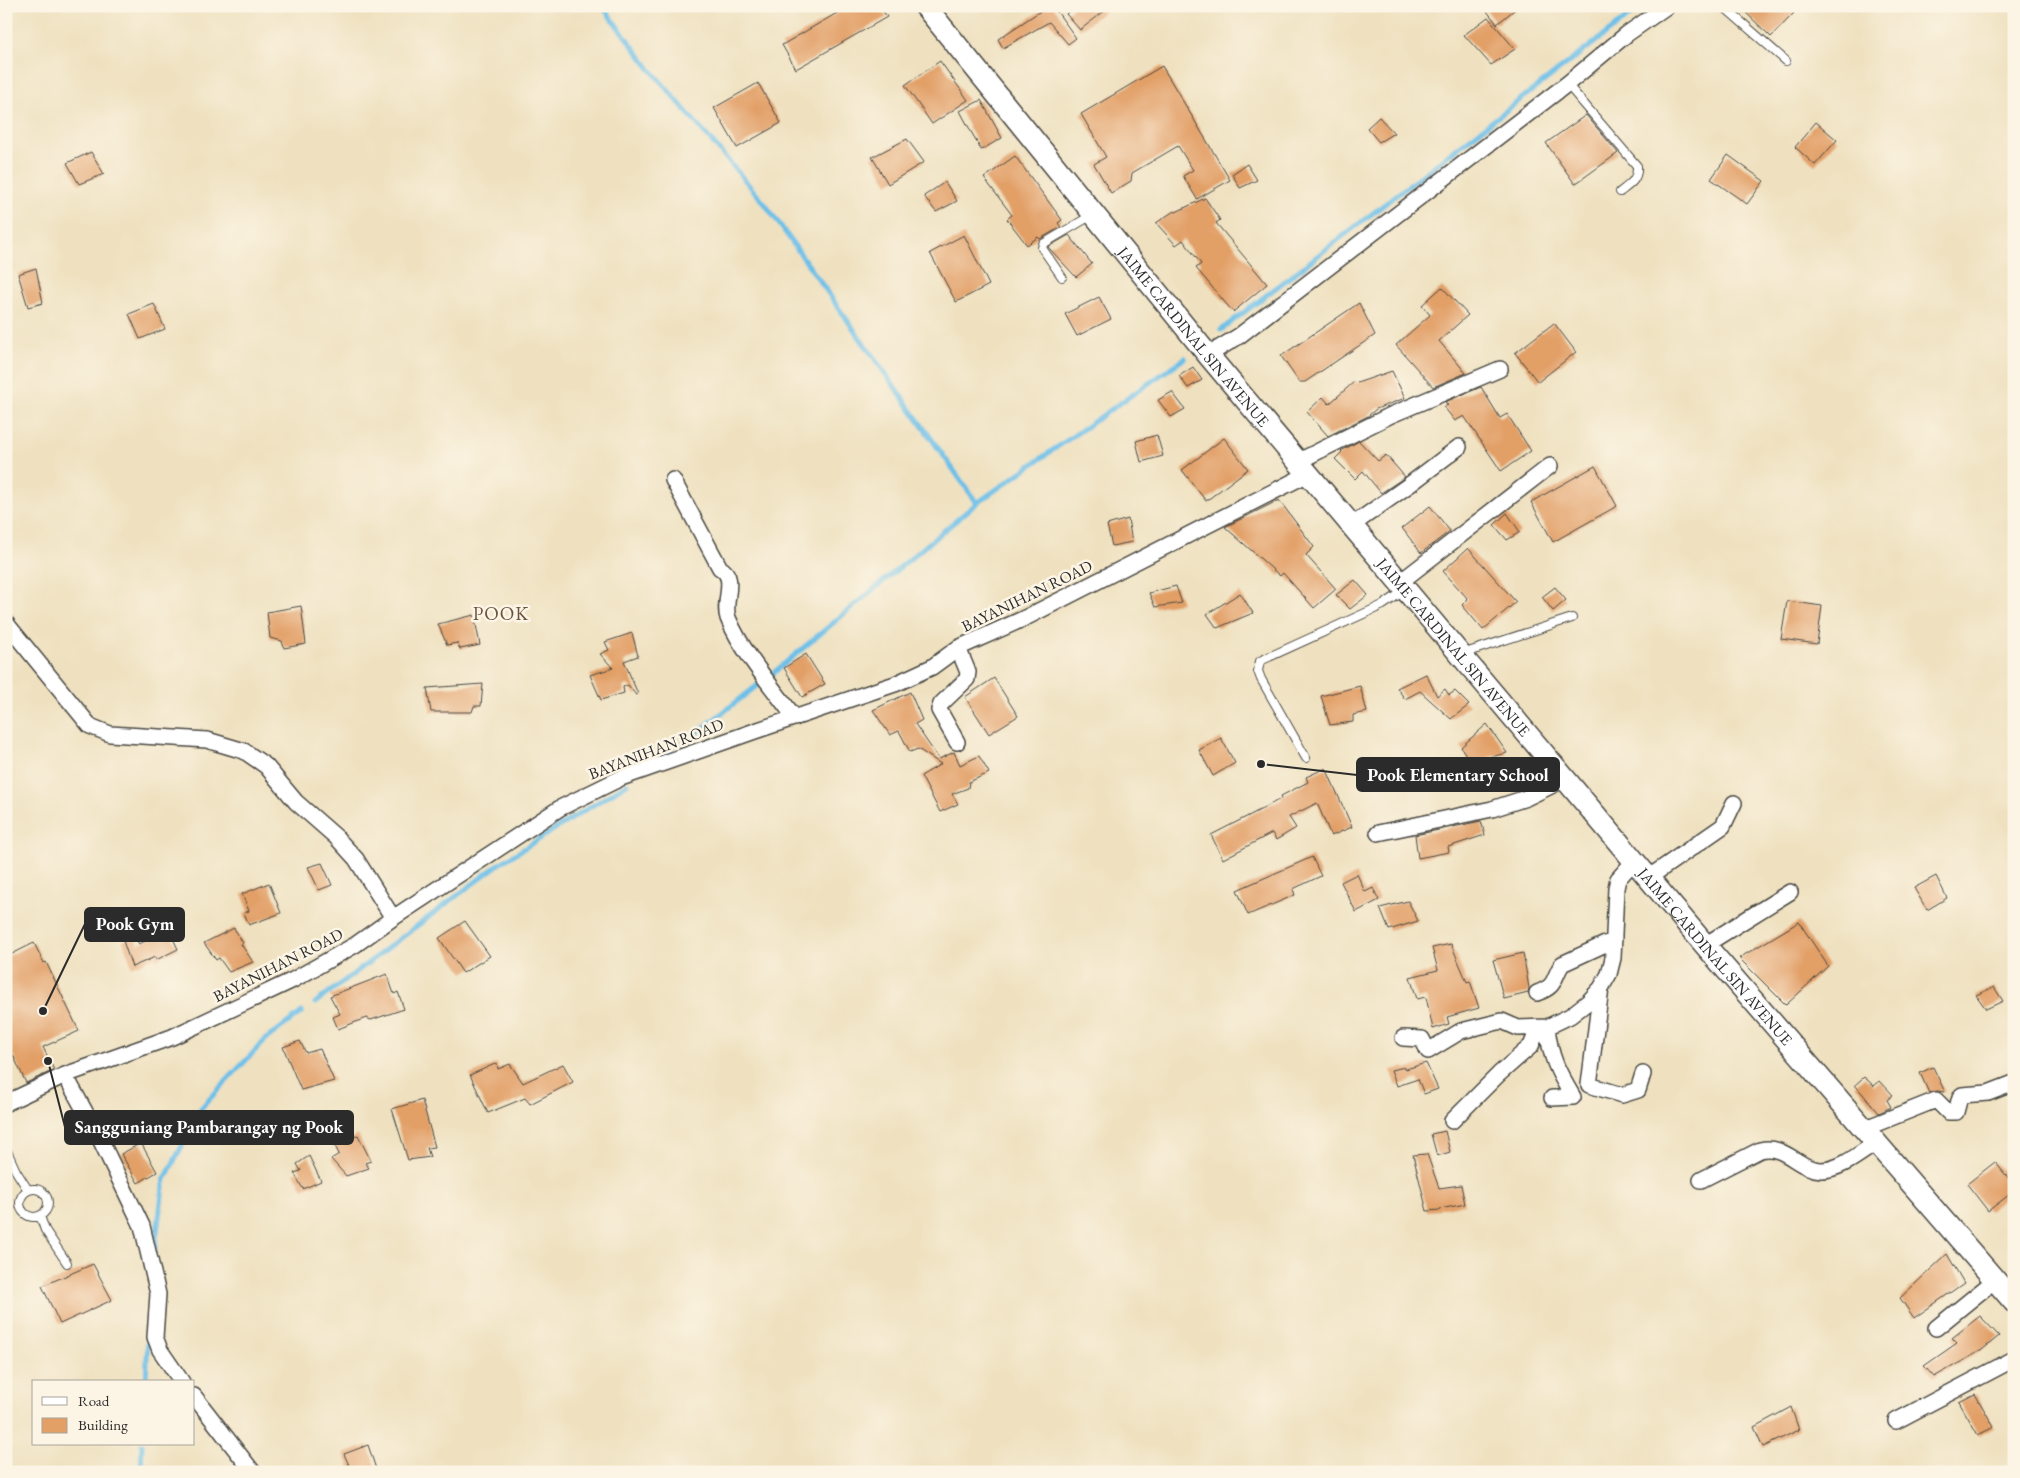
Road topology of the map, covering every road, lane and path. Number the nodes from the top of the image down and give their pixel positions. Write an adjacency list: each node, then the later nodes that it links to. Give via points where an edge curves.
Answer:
1 (924, 6): 7 (main road, JAIME CARDINAL SIN AVENUE)
2 (1667, 6): 5 (street, via 1627,34)
3 (1723, 6): 4 (lane)
4 (1786, 61)
5 (1567, 84): 6 (lane, via 1637,166 1638,174 1633,182); 9 (street, via 1239,336)
6 (1620, 192)
7 (1093, 214): 8 (lane, via 1043,244 1042,248); 9 (main road, JAIME CARDINAL SIN AVENUE)
8 (1062, 277)
9 (1208, 355): 13 (main road, JAIME CARDINAL SIN AVENUE)
10 (1500, 369): 13 (street, BAYANIHAN ROAD, via 1391,415)
11 (1459, 446): 15 (street)
12 (1550, 466): 16 (street)
13 (1303, 468): 15 (main road, JAIME CARDINAL SIN AVENUE); 19 (street, BAYANIHAN ROAD, via 1025,618)
14 (673, 480): 21 (street, via 720,568 729,576 727,615 734,631)
15 (1351, 526): 16 (main road, JAIME CARDINAL SIN AVENUE)
16 (1402, 586): 20 (main road, JAIME CARDINAL SIN AVENUE); 23 (lane, via 1383,605 1260,661 1258,671 1261,679)
17 (1572, 618): 20 (lane)
18 (6, 623): 30 (street, via 90,726 110,734 207,740 244,750 266,766 296,802 356,859)
19 (958, 648): 21 (street, BAYANIHAN ROAD, via 932,666 895,684); 22 (street, via 968,672 967,679 941,704 939,710)
20 (1460, 655): 24 (main road, JAIME CARDINAL SIN AVENUE)
21 (795, 718): 30 (street, BAYANIHAN ROAD, via 621,778 560,808)
22 (957, 742)
23 (1306, 758)
24 (1565, 779): 26 (street, via 1526,798 1492,809); 27 (main road, JAIME CARDINAL SIN AVENUE)
25 (1734, 803): 28 (street, via 1723,826)
26 (1378, 833)
27 (1634, 861): 28 (main road, JAIME CARDINAL SIN AVENUE); 31 (street, via 1618,879)
28 (1648, 878): 32 (main road, JAIME CARDINAL SIN AVENUE)
29 (1790, 892): 32 (street)
30 (393, 918): 38 (street, BAYANIHAN ROAD, via 355,945 293,980 172,1037)
31 (1614, 940): 33 (street, via 1609,974); 34 (street, via 1562,964 1554,985)
32 (1705, 945): 43 (main road, JAIME CARDINAL SIN AVENUE)
33 (1601, 988): 35 (street, via 1570,1016); 37 (street, via 1588,1085 1622,1096 1638,1090)
34 (1537, 993)
35 (1542, 1028): 36 (street, via 1518,1028 1502,1021 1461,1031 1428,1051 1422,1039); 40 (street, via 1559,1072 1573,1097); 42 (street, via 1531,1046)
36 (1403, 1038)
37 (1643, 1074)
38 (65, 1075): 41 (street, BAYANIHAN ROAD); 53 (street, via 142,1226 158,1294 155,1337)
39 (2014, 1083): 43 (street, via 1988,1093 1960,1096 1956,1112 1948,1112 1936,1100)
40 (1552, 1098)
41 (6, 1103)
42 (1452, 1121)
43 (1870, 1136): 45 (street, via 1845,1163 1820,1170 1770,1148); 49 (main road, JAIME CARDINAL SIN AVENUE)
44 (6, 1149): 46 (lane)
45 (1701, 1180)
46 (28, 1190): 47 (lane, via 20,1200 23,1212); 47 (lane, via 40,1190 48,1200 48,1206)
47 (40, 1216): 48 (lane, via 45,1230)
48 (67, 1263)
49 (1995, 1280): 50 (main road, JAIME CARDINAL SIN AVENUE); 51 (street)
50 (2014, 1302)
51 (1936, 1328)
52 (2014, 1360): 55 (street)
53 (181, 1380)
54 (195, 1397): 56 (street)
55 (1896, 1421)
56 (253, 1472)

